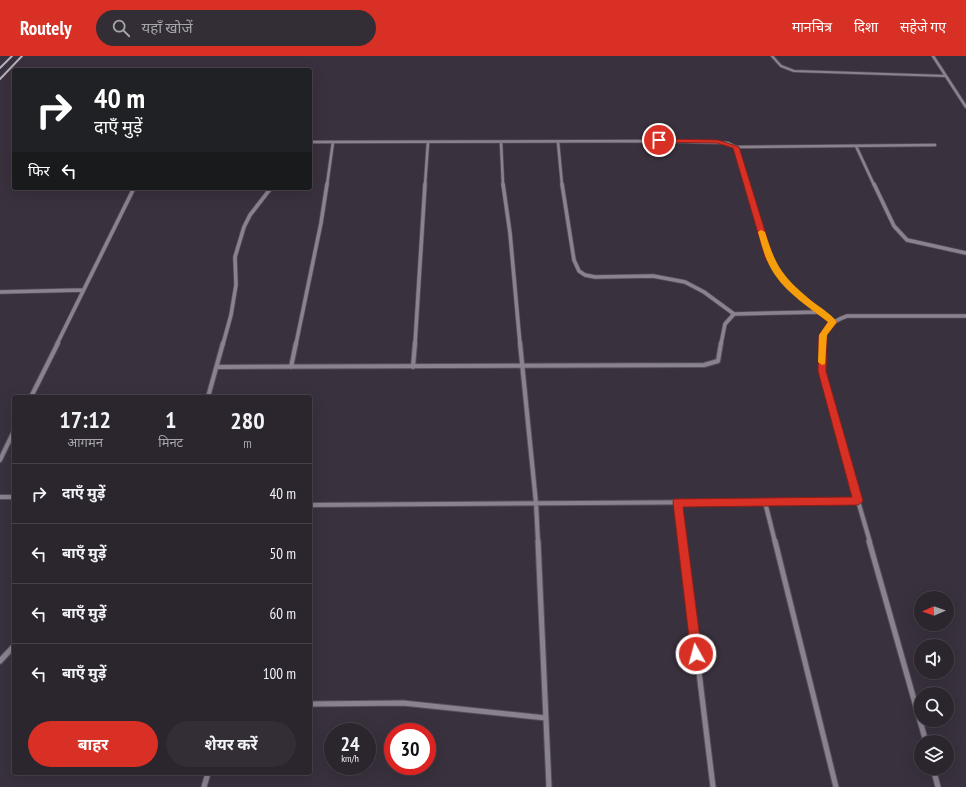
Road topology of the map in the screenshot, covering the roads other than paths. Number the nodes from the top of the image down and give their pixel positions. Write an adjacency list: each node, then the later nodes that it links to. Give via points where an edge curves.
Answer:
1 (772, 56): 3 (lane, via 777,64 794,70)
2 (934, 56): 3 (street)
3 (946, 76): 4 (street)
4 (966, 107)
5 (312, 142): 6 (street)
6 (334, 142): 7 (street); 23 (street, via 321,223)
7 (428, 142): 8 (street); 24 (street)
8 (501, 142): 9 (street); 25 (street)
9 (558, 142): 12 (street, via 718,142); 19 (street, via 564,202 574,260 579,271 595,277 668,278 684,282)
10 (935, 145): 11 (street)
11 (856, 146): 12 (street); 15 (street, via 901,236 907,240)
12 (736, 147): 18 (street, via 769,257 778,274 791,288)
13 (133, 190): 16 (street)
14 (269, 190): 22 (street, via 244,226 235,257 236,285 231,315)
15 (966, 253)
16 (83, 290): 17 (street); 26 (street)
17 (0, 292)
18 (821, 312): 19 (street); 21 (street)
19 (734, 314): 25 (street, via 726,321 722,330 722,349 718,361 704,365)
20 (966, 316): 21 (street, via 847,316)
21 (833, 322): 32 (street, via 823,335 822,371)
22 (217, 367): 23 (street); 27 (street)
23 (291, 367): 24 (street)
24 (413, 367): 25 (street)
25 (522, 367): 35 (street)
26 (32, 395)
27 (209, 395)
28 (12, 436): 29 (street)
29 (0, 460)
30 (0, 497): 31 (street)
31 (12, 497)
32 (858, 501): 34 (street); 41 (street)
33 (678, 502): 34 (street); 35 (street); 46 (street)
34 (765, 502): 47 (street)
35 (536, 503): 36 (street); 40 (street)
36 (312, 505)
37 (12, 648): 38 (street)
38 (0, 661)
39 (312, 704): 40 (street, via 403,704)
40 (546, 718): 45 (street)
41 (924, 735)
42 (207, 775): 44 (street)
43 (935, 775): 48 (street)
44 (204, 787)
45 (549, 787)
46 (713, 787)
47 (836, 787)
48 (938, 787)

